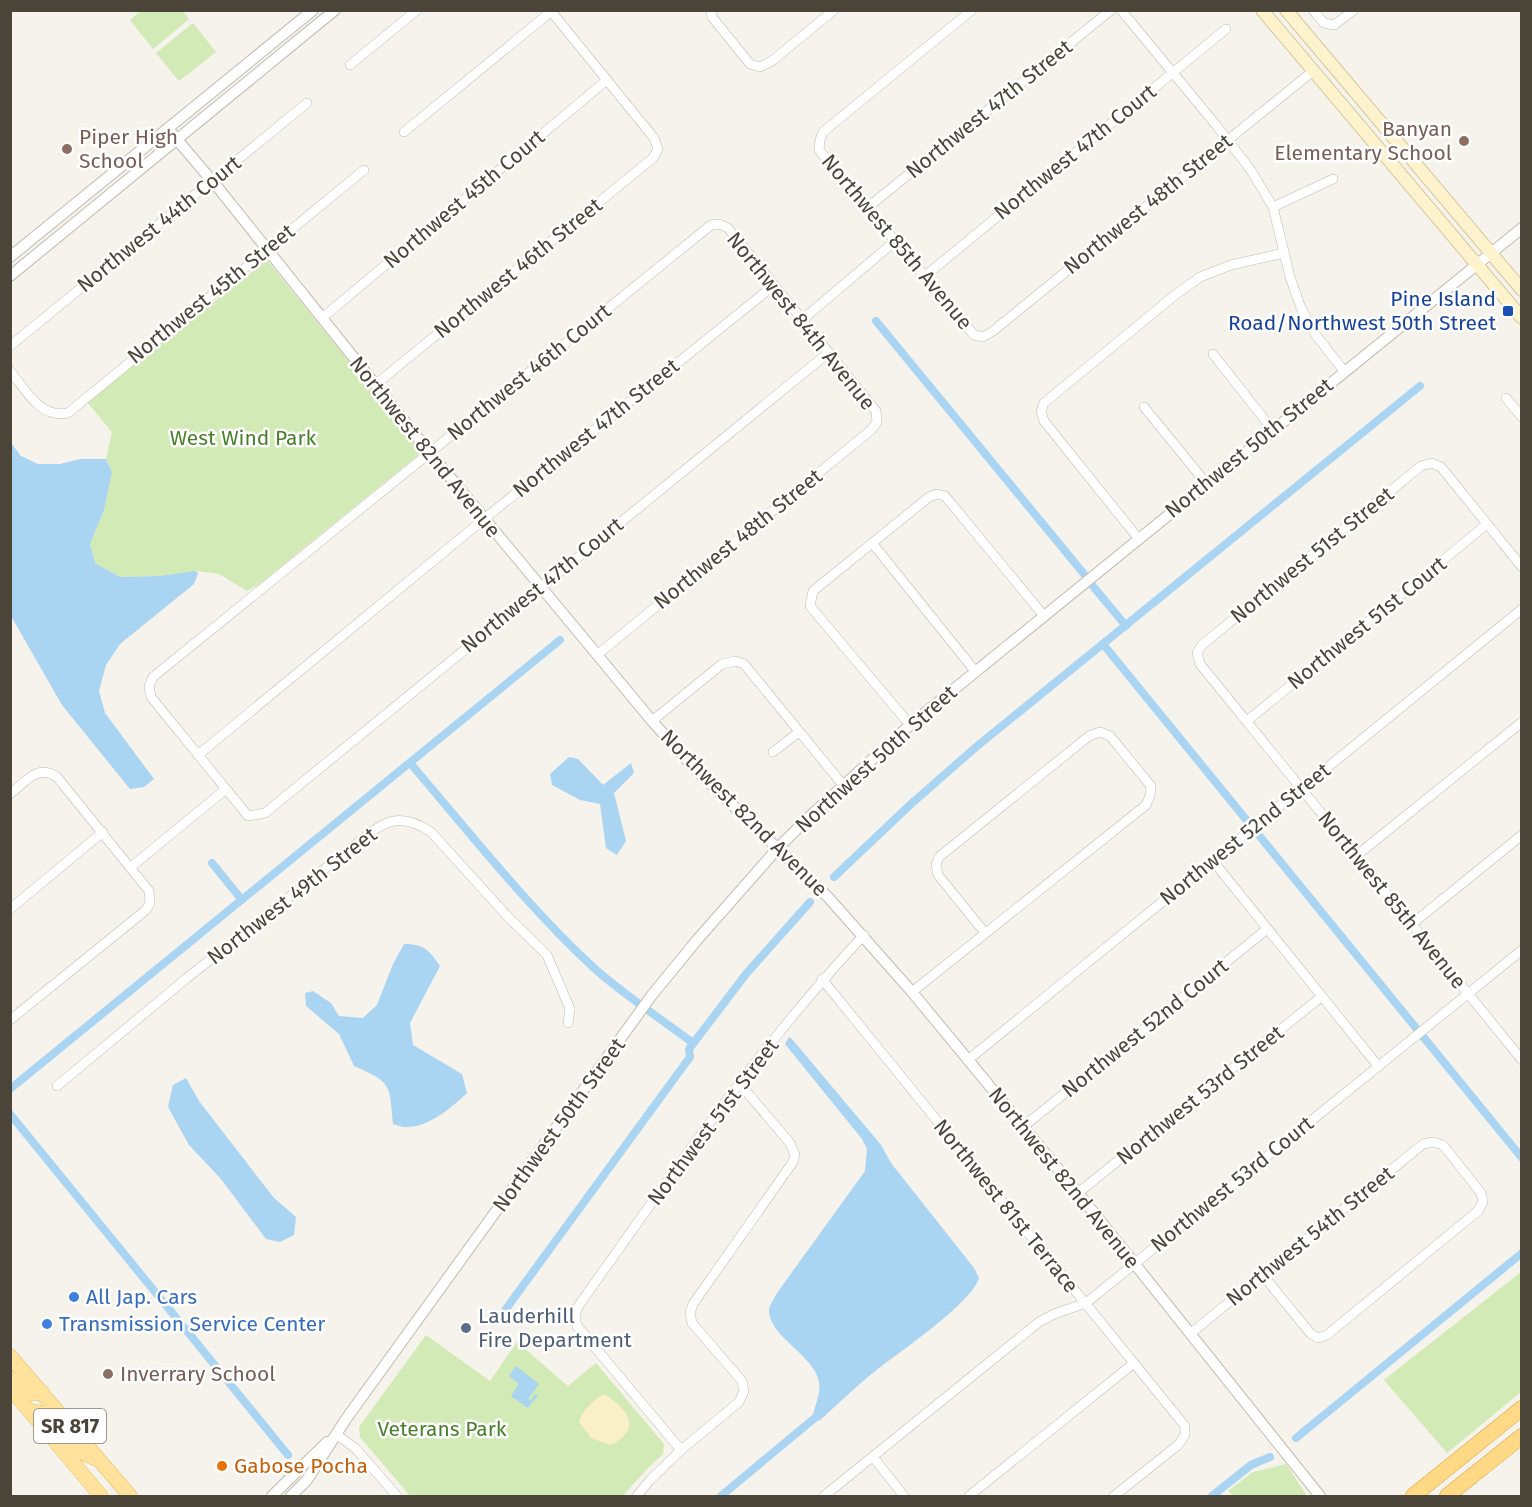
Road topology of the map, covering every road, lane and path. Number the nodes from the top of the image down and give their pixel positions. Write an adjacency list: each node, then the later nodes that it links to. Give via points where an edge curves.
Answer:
1 (313, 10): 22 (street)
2 (335, 10): 24 (street)
3 (417, 10): 15 (street)
4 (711, 10): 5 (street, via 712,17 750,64 760,67)
5 (834, 10)
6 (972, 10): 30 (street, Northwest 85th Avenue, via 823,132 819,150)
7 (1111, 10): 30 (street, Northwest 47th Street)
8 (1121, 10): 17 (street)
9 (1262, 10): 16 (main road)
10 (1286, 10): 21 (main road)
11 (1313, 10): 12 (street, via 1324,23 1334,25)
12 (1354, 10)
13 (551, 11): 18 (street); 23 (street)
14 (1226, 29): 17 (street, Northwest 47th Court)
15 (350, 65)
16 (1313, 71): 19 (main road); 25 (street, Northwest 48th Street)
17 (1172, 72): 25 (street); 40 (street, Northwest 47th Court)
18 (607, 80): 43 (street, Northwest 45th Court); 52 (street, Northwest 46th Street, via 654,138 658,149 653,158)
19 (1337, 99): 21 (main road, via 1361,111); 38 (main road)
20 (307, 104): 28 (street, Northwest 44th Court)
21 (1369, 109): 36 (main road)
22 (168, 129): 24 (street, Northwest 82nd Avenue); 37 (street)
23 (404, 132)
24 (177, 139): 28 (street, Northwest 82nd Avenue); 39 (street)
25 (1228, 139): 29 (street); 46 (street, Northwest 48th Street)
26 (364, 170): 34 (street, Northwest 45th Street)
27 (1333, 179): 29 (street)
28 (212, 181): 34 (street, Northwest 82nd Avenue); 47 (street, Northwest 44th Court)
29 (1273, 207): 35 (street)
30 (867, 208): 33 (street, Northwest 85th Avenue)
31 (719, 224): 41 (street, Northwest 84th Avenue, via 728,228); 58 (street, Northwest 46th Court, via 711,225)
32 (1521, 228): 36 (street, Northwest 50th Street)
33 (894, 242): 40 (street, Northwest 85th Avenue); 45 (street)
34 (267, 249): 43 (street, Northwest 82nd Avenue); 50 (street, Northwest 45th Street, via 68,413 43,411)
35 (1284, 253): 51 (street, via 1301,308); 62 (street, via 1231,265 1200,277 1044,403 1044,421)
36 (1491, 254): 38 (street, Northwest 50th Street); 42 (main road)
37 (10, 257)
38 (1477, 264): 44 (main road); 51 (street, Northwest 50th Street)
39 (10, 276)
40 (925, 276): 46 (street, Northwest 85th Avenue, via 974,335)
41 (773, 286): 45 (street, Northwest 84th Avenue); 60 (street, Northwest 47th Street)
42 (1521, 290)
43 (322, 318): 52 (street, Northwest 82nd Avenue)
44 (1521, 318)
45 (802, 320): 48 (street, Northwest 84th Avenue)
46 (983, 337)
47 (10, 346)
48 (828, 353): 56 (street, Northwest 84th Avenue, via 876,411); 65 (street, Northwest 47th Court)
49 (1213, 354): 57 (street)
50 (10, 371)
51 (1344, 371): 57 (street, Northwest 50th Street)
52 (375, 385): 58 (street, Northwest 82nd Avenue)
53 (1506, 399): 55 (street)
54 (1144, 407): 59 (street)
55 (1521, 417)
56 (877, 422): 69 (street, Northwest 48th Street)
57 (1272, 429): 59 (street, Northwest 50th Street)
58 (430, 453): 60 (street, Northwest 82nd Avenue); 77 (street, Northwest 46th Court, via 153,676 149,686 151,697)
59 (1206, 483): 62 (street, Northwest 50th Street)
60 (484, 519): 65 (street, Northwest 82nd Avenue); 77 (street, Northwest 47th Street)
61 (1488, 525): 64 (street); 68 (street, Northwest 51st Street, via 1441,467 1432,463 1422,466); 72 (street, Northwest 51st Court)
62 (1138, 538): 67 (street, Northwest 50th Street)
63 (873, 543): 67 (street, via 929,497 945,496); 70 (street); 74 (street, via 813,591 810,606)
64 (1521, 567)
65 (540, 586): 69 (street, Northwest 82nd Avenue); 80 (street, Northwest 47th Court, via 265,813 248,816)
66 (1521, 609): 79 (street, Northwest 52nd Street)
67 (1044, 616): 70 (street, Northwest 50th Street)
68 (1197, 653): 72 (street, Northwest 85th Avenue, via 1200,664)
69 (597, 655): 71 (street, Northwest 82nd Avenue)
70 (975, 671): 74 (street, Northwest 50th Street)
71 (652, 721): 75 (street, via 722,664 735,661 744,664); 84 (street, Northwest 82nd Avenue, via 695,769)
72 (1247, 721): 79 (street, Northwest 85th Avenue)
73 (1521, 722): 85 (street)
74 (910, 725): 78 (street, Northwest 50th Street)
75 (799, 732): 76 (street); 78 (street)
76 (774, 752)
77 (198, 755): 80 (street)
78 (843, 785): 84 (street, Northwest 50th Street)
79 (1301, 788): 85 (street, Northwest 85th Avenue); 86 (street, Northwest 52nd Street)
80 (226, 789): 87 (street)
81 (10, 794): 82 (street, via 38,772 47,771 57,777)
82 (103, 832): 87 (street); 88 (street)
83 (1521, 835): 89 (street)
84 (778, 848): 92 (street, Northwest 82nd Avenue); 118 (street, Northwest 50th Street, via 648,1001)
85 (1356, 856): 89 (street, Northwest 85th Avenue)
86 (1213, 861): 90 (street); 100 (street, Northwest 52nd Street)
87 (131, 867): 98 (street, via 149,891 146,910)
88 (10, 909)
89 (1412, 924): 96 (street, Northwest 85th Avenue)
90 (1267, 929): 97 (street); 105 (street, Northwest 52nd Court)
91 (985, 933): 91 (street, via 1146,805 1151,786 1110,736 1100,732 1089,736 939,858 938,875); 95 (street)
92 (864, 935): 94 (street, Northwest 51st Street); 95 (street, Northwest 82nd Avenue)
93 (1521, 950): 96 (street, Northwest 53rd Court)
94 (822, 980): 103 (street, Northwest 51st Street); 109 (street, Northwest 81st Terrace)
95 (912, 992): 100 (street, Northwest 82nd Avenue)
96 (1468, 993): 101 (street, Northwest 85th Avenue); 102 (street, Northwest 53rd Court)
97 (1322, 997): 102 (street); 106 (street, Northwest 53rd Street)
98 (10, 1020)
99 (568, 1023): 104 (street, Northwest 49th Street, via 570,1009 547,955 431,832 417,822 398,819 380,825)
100 (968, 1060): 105 (street, Northwest 82nd Avenue)
101 (1521, 1060)
102 (1378, 1066): 107 (street, Northwest 53rd Court)
103 (739, 1083): 120 (street, Northwest 51st Street, via 577,1308 575,1317 577,1326); 120 (street, via 790,1143 795,1155 693,1304 692,1323 742,1382 744,1391 739,1402)
104 (57, 1086)
105 (1023, 1127): 106 (street, Northwest 82nd Avenue)
106 (1078, 1193): 107 (street, Northwest 82nd Avenue)
107 (1134, 1264): 109 (street, Northwest 53rd Court); 110 (street, Northwest 82nd Avenue)
108 (1262, 1274): 108 (street, Northwest 54th Street, via 1423,1144 1443,1145 1481,1193 1483,1202 1478,1211 1327,1335 1318,1338 1311,1334); 110 (street, Northwest 54th Street)
109 (1086, 1303): 112 (street, Northwest 81st Terrace); 121 (street, Northwest 53rd Court, via 1039,1322)
110 (1190, 1334): 133 (street, Northwest 82nd Avenue)
111 (10, 1356): 115 (main road, SR 817)
112 (1134, 1363): 131 (street); 132 (street, Northwest 81st Terrace, via 1185,1426 1185,1435)
113 (10, 1378): 115 (main road, via 28,1394)
114 (10, 1388): 117 (main road, SR 817)
115 (42, 1392): 122 (main road, SR 817)
116 (1521, 1408): 134 (highway)
117 (31, 1412): 122 (main road, via 47,1414 83,1454); 123 (main road, SR 817)
118 (336, 1434): 125 (street); 126 (street, Northwest 50th Street, via 307,1480); 127 (street, via 356,1449)
119 (1521, 1436): 135 (highway)
120 (681, 1450): 128 (street)
121 (873, 1457): 129 (street, Northwest 53rd Court); 130 (street)
122 (99, 1460): 124 (main road, SR 817)
123 (101, 1497)
124 (130, 1497)
125 (272, 1497)
126 (291, 1497)
127 (397, 1497)
128 (637, 1497)
129 (824, 1497)
130 (904, 1497)
131 (969, 1497)
132 (1114, 1497)
133 (1320, 1497)
134 (1413, 1497)
135 (1447, 1497)

